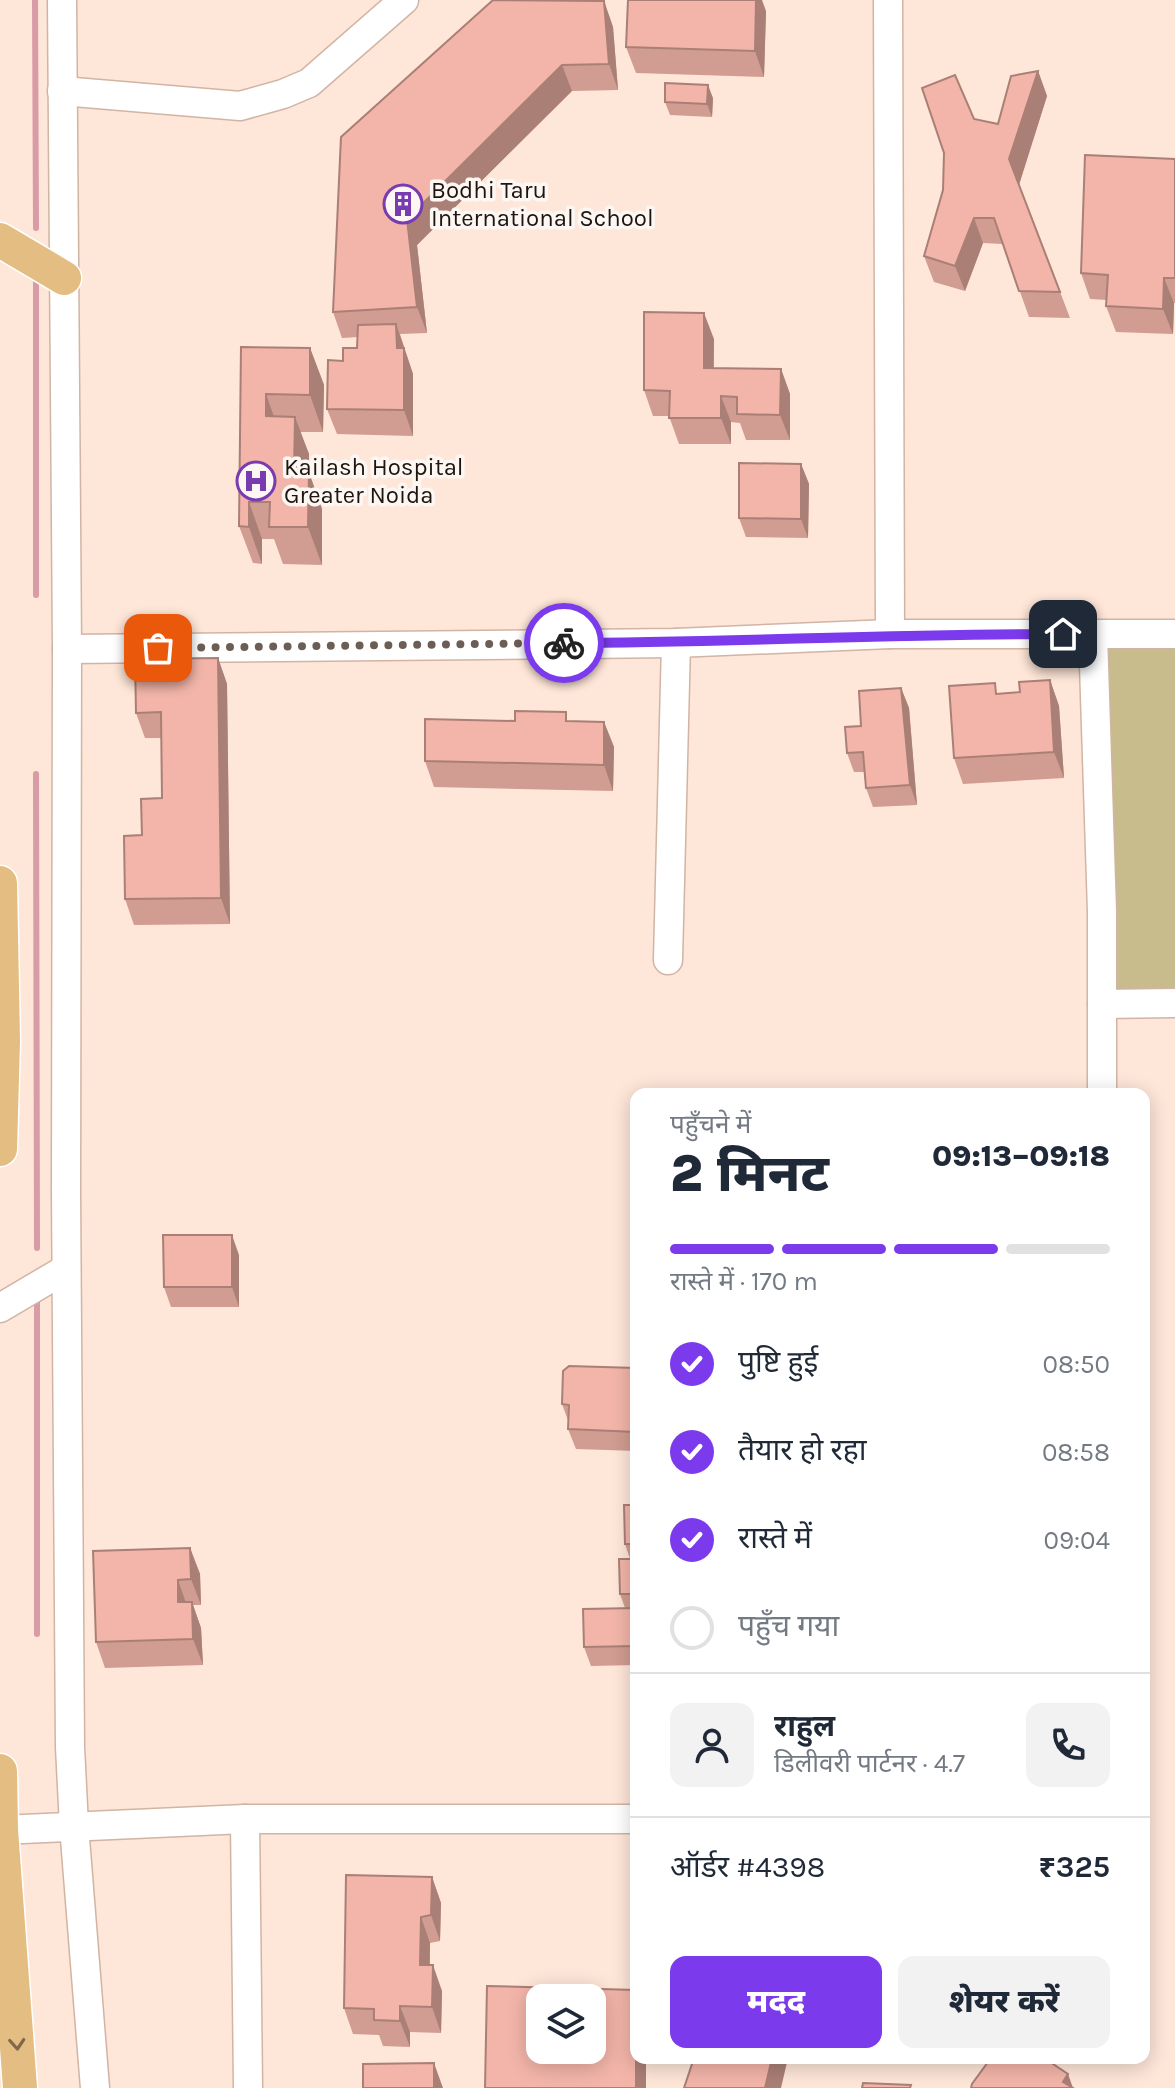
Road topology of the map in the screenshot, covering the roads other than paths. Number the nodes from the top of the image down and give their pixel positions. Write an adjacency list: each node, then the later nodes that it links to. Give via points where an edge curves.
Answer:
1 (62, 0): 4 (street)
2 (404, 0): 4 (street, via 309,83 240,106)
3 (888, 0): 7 (street)
4 (62, 91): 6 (street)
5 (0, 240): 6 (main road)
6 (64, 278): 11 (street)
7 (890, 634): 8 (street); 10 (street)
8 (1093, 634): 9 (street); 15 (street)
9 (1175, 634)
10 (676, 643): 11 (street); 13 (street)
11 (67, 649): 19 (street)
12 (0, 883): 17 (main road)
13 (668, 960)
14 (1175, 1003): 15 (street)
15 (1102, 1004): 16 (street)
16 (1102, 1088)
17 (1, 1097): 18 (main road)
18 (0, 1149)
19 (66, 1269): 20 (street); 24 (street)
20 (0, 1308)
21 (0, 1771): 25 (main road)
22 (245, 1819): 23 (street); 24 (street); 28 (street)
23 (630, 1819)
24 (74, 1826): 25 (street); 27 (street)
25 (1, 1830): 26 (main road, one-way to 26)
26 (20, 2088)
27 (95, 2088)
28 (248, 2088)

